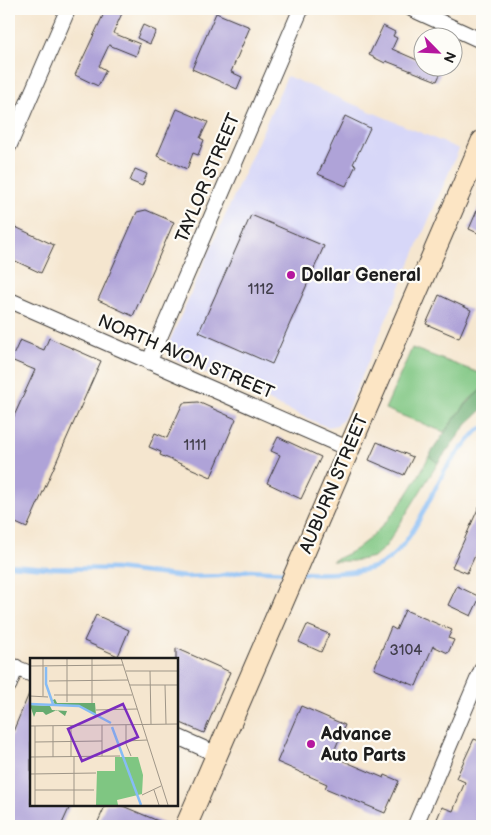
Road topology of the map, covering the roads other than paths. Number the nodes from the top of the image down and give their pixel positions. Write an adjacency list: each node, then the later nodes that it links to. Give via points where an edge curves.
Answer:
1 (68, 9): 6 (street)
2 (301, 9): 8 (street, TAYLOR STREET)
3 (412, 9): 4 (street)
4 (482, 41)
5 (482, 141): 9 (main road, AUBURN STREET)
6 (9, 146)
7 (9, 300): 8 (street, NORTH AVON STREET)
8 (149, 362): 9 (street, NORTH AVON STREET)
9 (349, 449): 15 (main road, AUBURN STREET)
10 (12, 666): 12 (street); 13 (street)
11 (482, 670): 17 (street)
12 (30, 674)
13 (9, 684)
14 (178, 737): 15 (street)
15 (216, 754): 16 (main road, AUBURN STREET)
16 (186, 826)
17 (415, 826)

